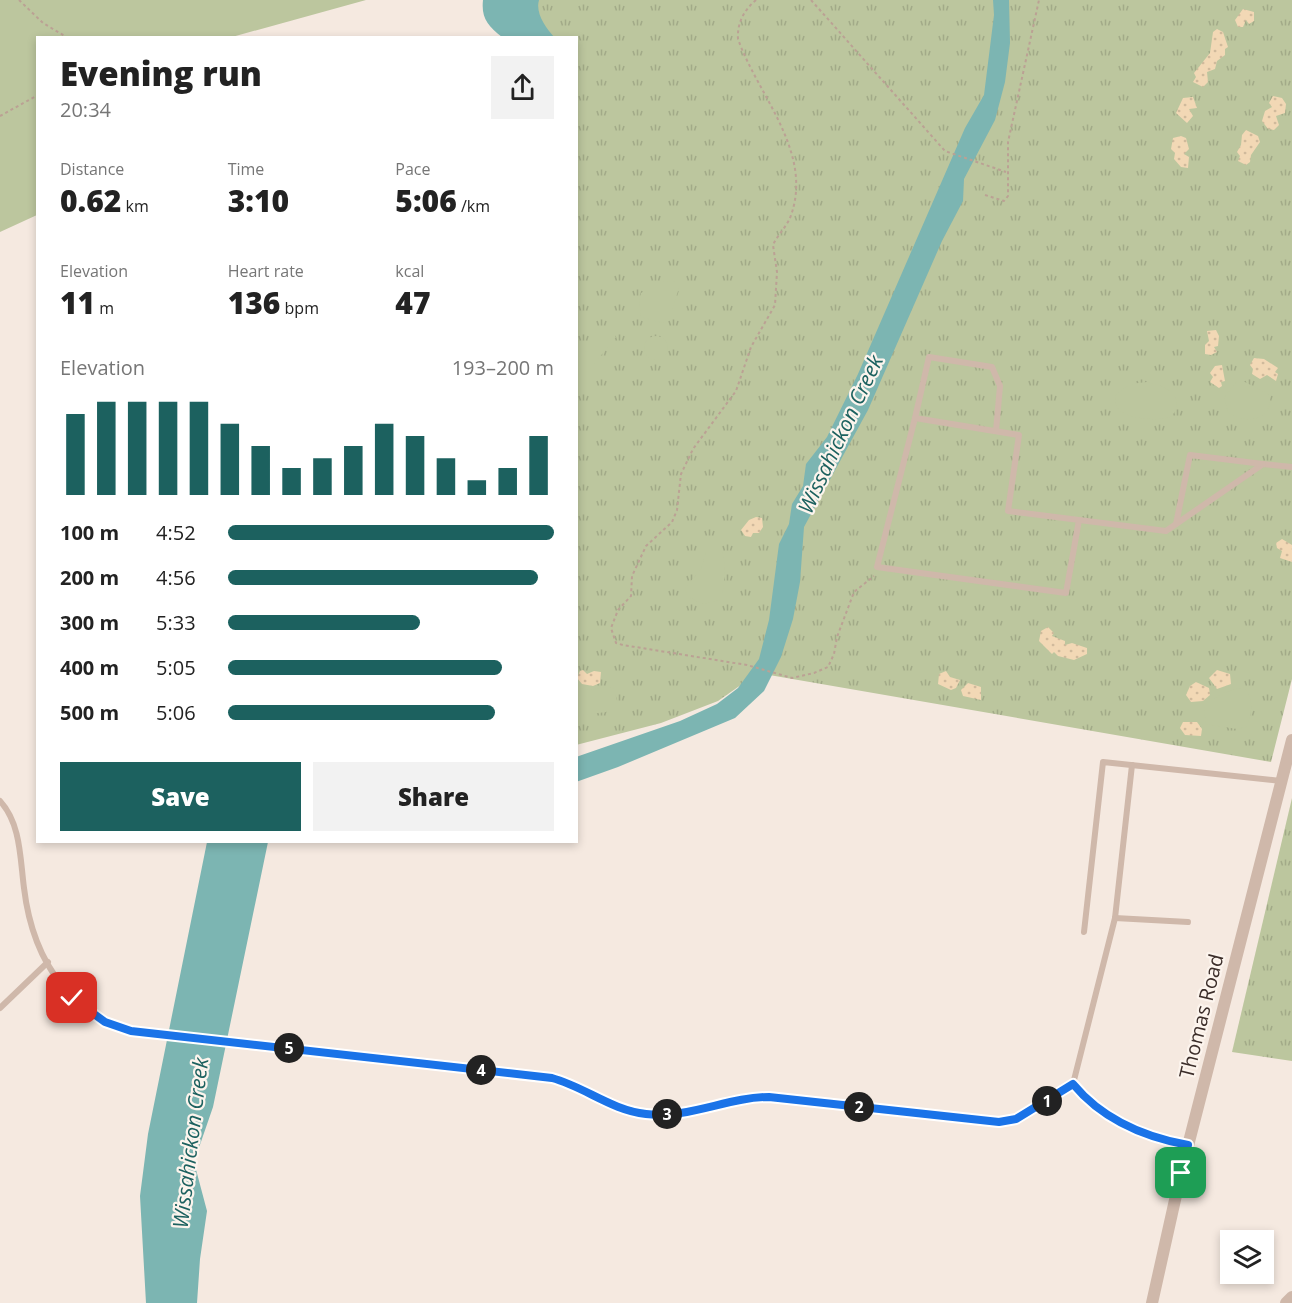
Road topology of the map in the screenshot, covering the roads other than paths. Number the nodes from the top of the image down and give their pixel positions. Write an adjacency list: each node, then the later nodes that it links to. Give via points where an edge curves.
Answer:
1 (915, 418): 2 (lane); 2 (lane, via 929,357 971,363 992,367 1000,386); 5 (lane, via 877,567 1066,593)
2 (996, 431): 5 (lane, via 1018,435 1008,511)
3 (1263, 464): 4 (lane); 6 (lane); 6 (lane, via 1190,455)
4 (1292, 467)
5 (1079, 520): 6 (lane, via 1166,531)
6 (1176, 524)
7 (1292, 740): 9 (street, Thomas Road)
8 (1132, 765): 9 (lane); 11 (lane); 13 (lane, via 1103,762)
9 (1281, 781): 17 (street, Thomas Road)
10 (0, 801): 14 (lane, via 14,823 29,917)
11 (1115, 918): 12 (lane); 16 (lane)
12 (1188, 922)
13 (1084, 932)
14 (48, 962): 15 (lane); 16 (lane, via 62,986 83,1008 117,1028 150,1035 552,1078 623,1110 649,1114 686,1112 769,1097 999,1122 1016,1119)
15 (0, 1008)
16 (1073, 1084): 17 (lane, via 1083,1096 1123,1124)
17 (1188, 1145): 19 (street, Thomas Road)
18 (1292, 1297): 20 (street)
19 (1152, 1303)
20 (1286, 1303)

